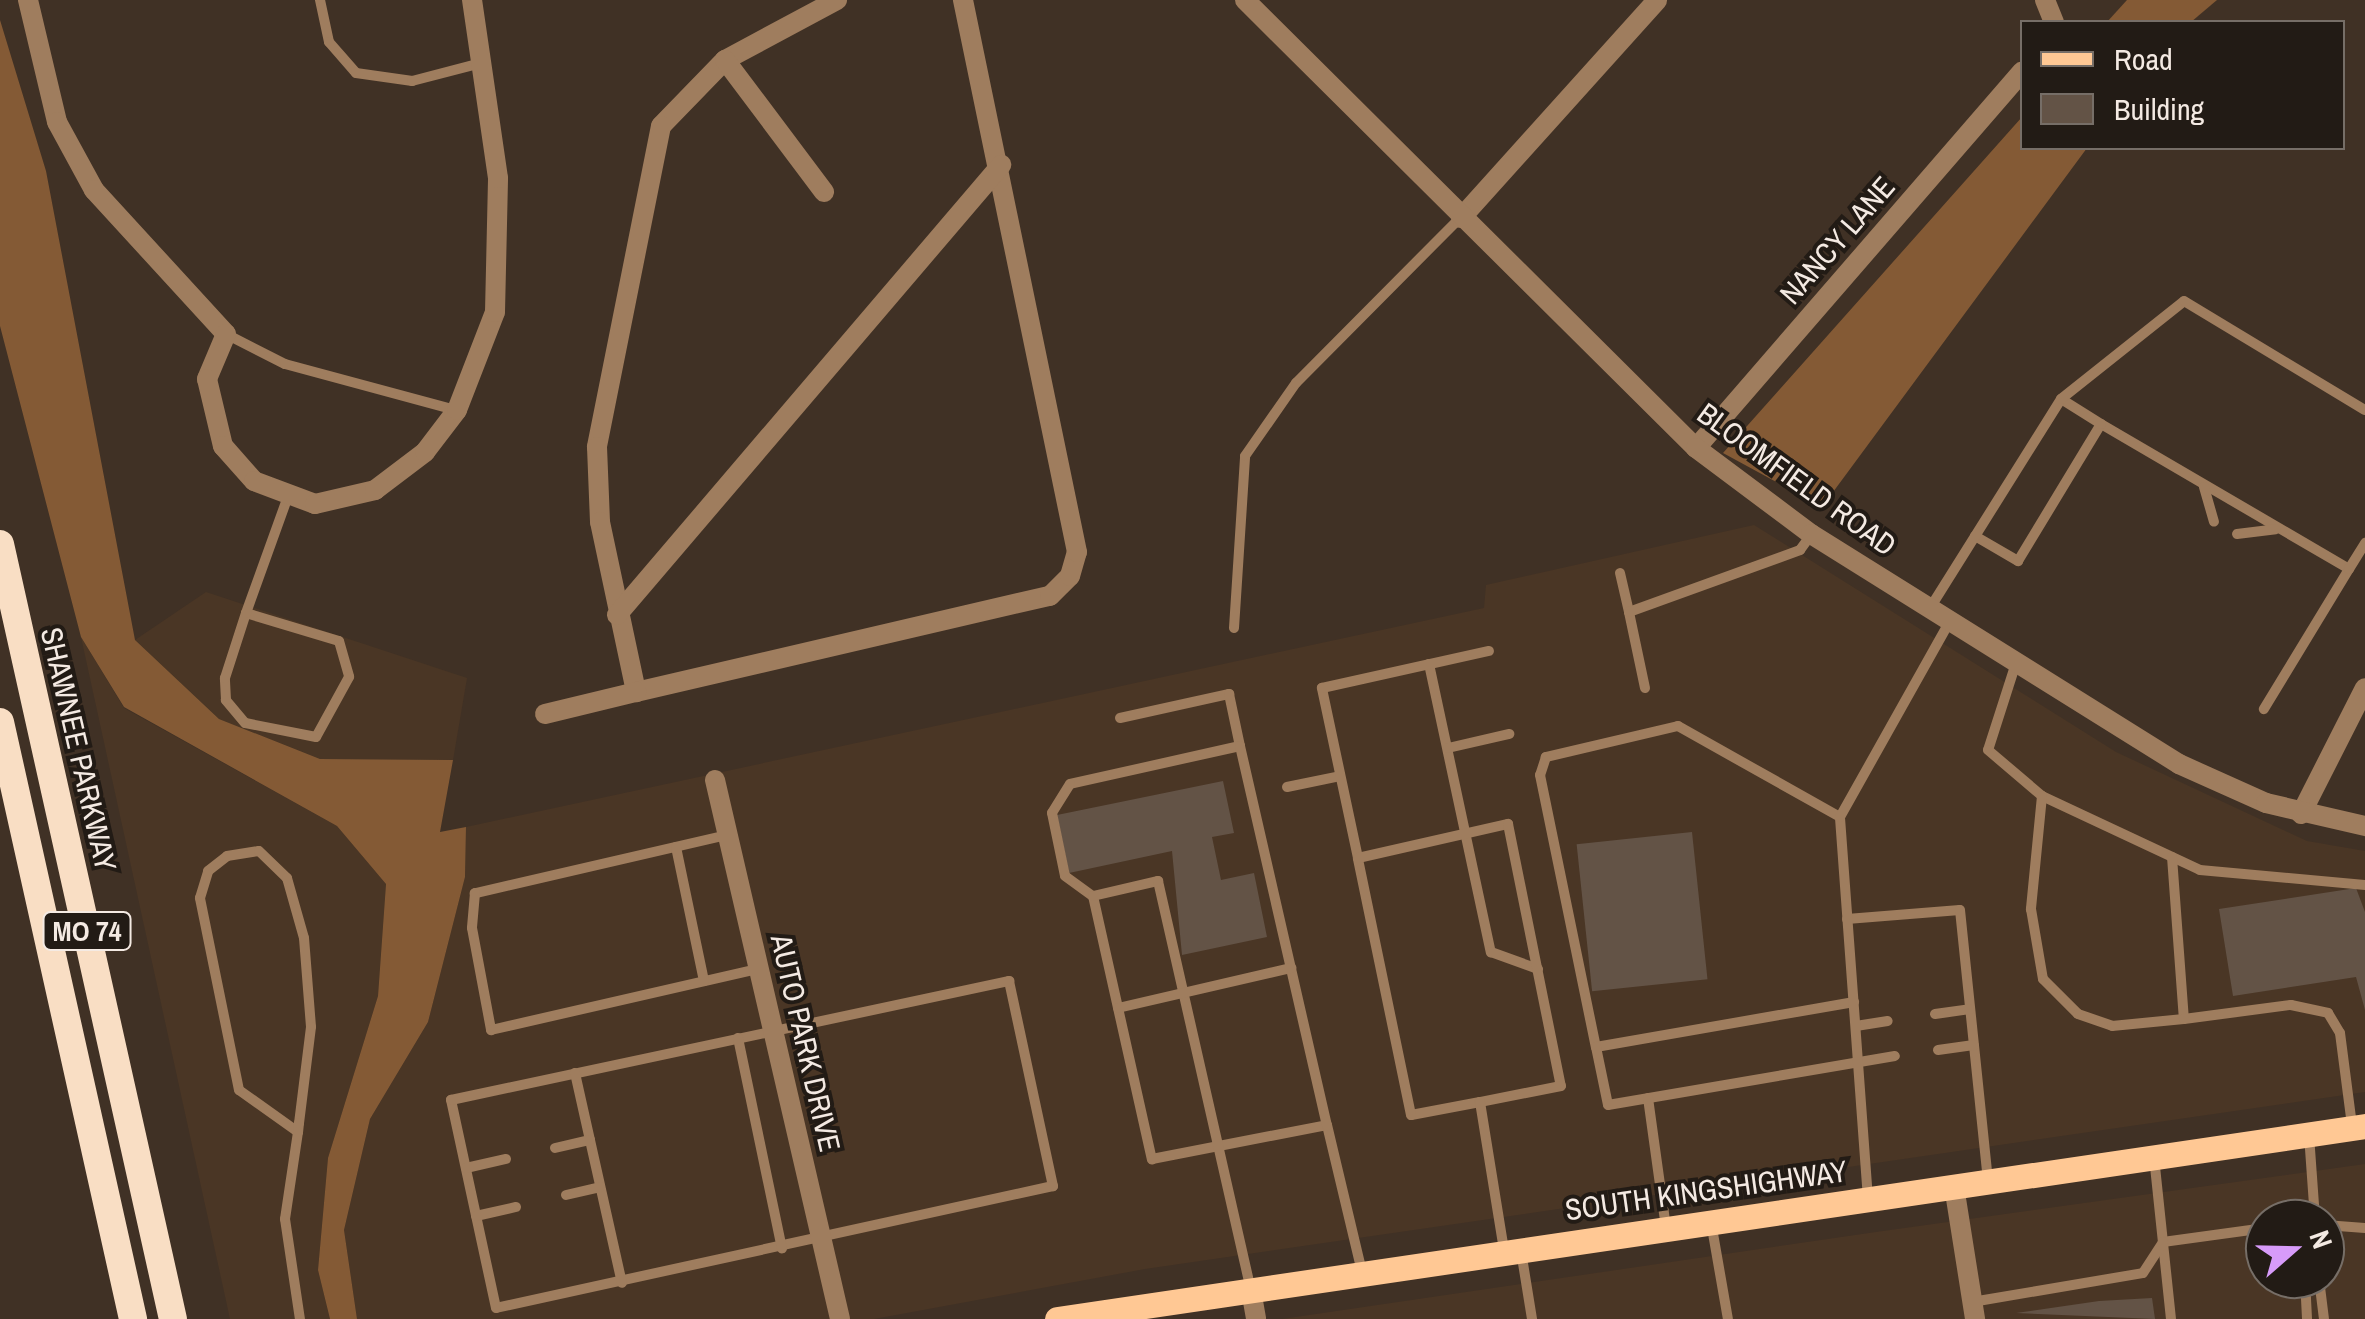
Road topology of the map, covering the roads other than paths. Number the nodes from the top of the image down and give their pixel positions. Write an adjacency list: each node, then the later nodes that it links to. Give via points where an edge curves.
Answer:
1 (28, 0): 14 (street, via 56,122 94,190)
2 (320, 0): 9 (lane, via 330,42 356,73 412,80)
3 (472, 0): 9 (street)
4 (836, 0): 8 (street)
5 (963, 0): 11 (street)
6 (1245, 0): 13 (street, BLOOMFIELD ROAD)
7 (1656, 0): 13 (street)
8 (724, 60): 12 (street); 34 (street, via 661,126 596,447)
9 (483, 63): 16 (street, via 502,271)
10 (2020, 74): 19 (street, NANCY LANE)
11 (1001, 166): 34 (street); 42 (street, via 1077,552 1070,576 1050,596)
12 (824, 192)
13 (1461, 218): 19 (street, BLOOMFIELD ROAD); 36 (lane, via 1296,383 1245,456)
14 (226, 334): 16 (lane, via 285,364); 21 (street, via 207,379 211,416 254,481)
15 (2060, 399): 17 (lane, via 2184,301); 18 (lane); 26 (lane)
16 (457, 410): 21 (street, via 425,452 375,490 342,503)
17 (2365, 410)
18 (2101, 424): 20 (lane); 26 (lane, via 2018,562)
19 (1696, 448): 24 (street, BLOOMFIELD ROAD)
20 (2204, 486): 22 (lane); 23 (lane)
21 (288, 499): 33 (lane)
22 (2214, 522)
23 (2277, 528): 25 (lane); 29 (lane)
24 (1811, 534): 31 (street, BLOOMFIELD ROAD); 32 (lane, via 1800,550)
25 (2237, 534)
26 (1974, 536): 31 (lane)
27 (2365, 543): 29 (lane)
28 (0, 544): 117 (highway, SHAWNEE PARKWAY / MO 74)
29 (2349, 569): 43 (lane)
30 (1620, 572): 32 (lane)
31 (1930, 609): 35 (street, BLOOMFIELD ROAD)
32 (1629, 612): 40 (lane)
33 (246, 613): 33 (lane, via 339,641 349,677 316,737 245,722 226,700)
34 (617, 615): 42 (street)
35 (1950, 622): 38 (street, BLOOMFIELD ROAD); 55 (lane)
36 (1234, 628)
37 (1489, 651): 39 (lane)
38 (2016, 663): 53 (lane, via 1988,750); 54 (street, BLOOMFIELD ROAD, via 2179,764)
39 (1429, 664): 49 (lane); 50 (lane, via 1322,688)
40 (1645, 688)
41 (2365, 688): 54 (street)
42 (636, 692): 44 (street)
43 (2264, 708)
44 (545, 714)
45 (1120, 718): 48 (lane, via 1229,694)
46 (0, 722): 116 (highway, MO 74)
47 (1508, 734): 49 (lane)
48 (1240, 746): 63 (lane, via 1070,784 1052,813 1065,876); 65 (lane)
49 (1448, 748): 57 (lane)
50 (1340, 776): 52 (lane); 61 (lane)
51 (715, 780): 58 (street, AUTO PARK DRIVE)
52 (1287, 787)
53 (2042, 796): 60 (lane); 74 (lane, via 2031,909 2043,979 2078,1014 2112,1026)
54 (2301, 814): 56 (street, BLOOMFIELD ROAD)
55 (1840, 817): 64 (lane); 80 (lane, via 1678,726 1546,757 1540,775)
56 (2365, 826)
57 (1466, 833): 61 (lane); 67 (lane, via 1491,952); 67 (lane, via 1508,824)
58 (728, 835): 59 (lane); 66 (street, AUTO PARK DRIVE)
59 (676, 847): 68 (lane); 68 (lane, via 475,893 472,928 492,1030)
60 (2172, 857): 62 (lane, via 2200,870); 74 (lane)
61 (1358, 858): 86 (lane, via 1411,1115)
62 (2365, 885)
63 (1093, 896): 69 (lane, via 1158,880); 71 (lane)
64 (1848, 919): 70 (lane); 72 (lane, via 1960,910)
65 (1291, 968): 69 (lane); 87 (lane)
66 (758, 969): 68 (lane); 77 (street, AUTO PARK DRIVE)
67 (1538, 969): 86 (lane, via 1562,1086)
68 (704, 981)
69 (1184, 992): 71 (lane); 92 (lane)
70 (1854, 1002): 76 (lane); 80 (lane)
71 (1118, 1008): 92 (lane, via 1152,1159)
72 (1970, 1009): 73 (lane); 79 (lane)
73 (1934, 1014)
74 (2184, 1019): 88 (lane, via 2291,1006 2328,1013 2340,1032)
75 (1888, 1021): 76 (lane)
76 (1856, 1026): 83 (lane)
77 (772, 1031): 78 (lane); 108 (street, AUTO PARK DRIVE); 108 (lane, via 1009,981 1053,1186)
78 (738, 1038): 84 (lane); 110 (lane)
79 (1974, 1045): 81 (lane); 97 (lane)
80 (1596, 1047): 85 (lane, via 1608,1105)
81 (1938, 1050)
82 (1895, 1056): 83 (lane)
83 (1858, 1063): 85 (lane); 101 (lane)
84 (575, 1073): 91 (lane); 96 (lane, via 451,1100)
85 (1648, 1098): 106 (lane)
86 (1480, 1102): 111 (lane)
87 (1327, 1125): 92 (lane); 112 (lane)
88 (2358, 1127): 90 (main road, SOUTH KINGSHIGHWAY)
89 (298, 1132): 89 (lane, via 311,1028 304,938 287,878 259,851 227,856 208,871 200,898 239,1090); 118 (lane, via 285,1219)
90 (2309, 1133): 94 (main road, SOUTH KINGSHIGHWAY); 102 (lane)
91 (590, 1140): 93 (lane); 99 (lane)
92 (1219, 1146): 114 (lane)
93 (555, 1148)
94 (2154, 1157): 97 (main road, SOUTH KINGSHIGHWAY); 109 (lane)
95 (506, 1159): 96 (lane)
96 (466, 1168): 104 (lane)
97 (1988, 1181): 98 (main road, SOUTH KINGSHIGHWAY)
98 (1954, 1186): 101 (main road, SOUTH KINGSHIGHWAY); 115 (street)
99 (600, 1187): 100 (lane); 113 (lane)
100 (566, 1195)
101 (1868, 1199): 105 (main road, SOUTH KINGSHIGHWAY)
102 (2314, 1199)
103 (516, 1206): 104 (lane)
104 (476, 1216): 113 (lane, via 496,1308)
105 (1711, 1222): 106 (main road, SOUTH KINGSHIGHWAY); 123 (lane)
106 (1666, 1228): 111 (main road, SOUTH KINGSHIGHWAY)
107 (2245, 1231): 109 (lane)
108 (822, 1239): 110 (lane); 119 (street, AUTO PARK DRIVE)
109 (2163, 1242): 115 (lane, via 2143,1273); 124 (lane)
110 (782, 1248): 113 (lane)
111 (1513, 1251): 112 (main road, SOUTH KINGSHIGHWAY); 122 (lane)
112 (1362, 1273): 114 (main road, SOUTH KINGSHIGHWAY)
113 (622, 1283)
114 (1251, 1290): 120 (main road, SOUTH KINGSHIGHWAY); 121 (street)
115 (1974, 1310)
116 (133, 1319)
117 (173, 1319)
118 (300, 1319)
119 (840, 1319)
120 (1057, 1319)
121 (1256, 1319)
122 (1532, 1319)
123 (1728, 1319)
124 (2171, 1319)

